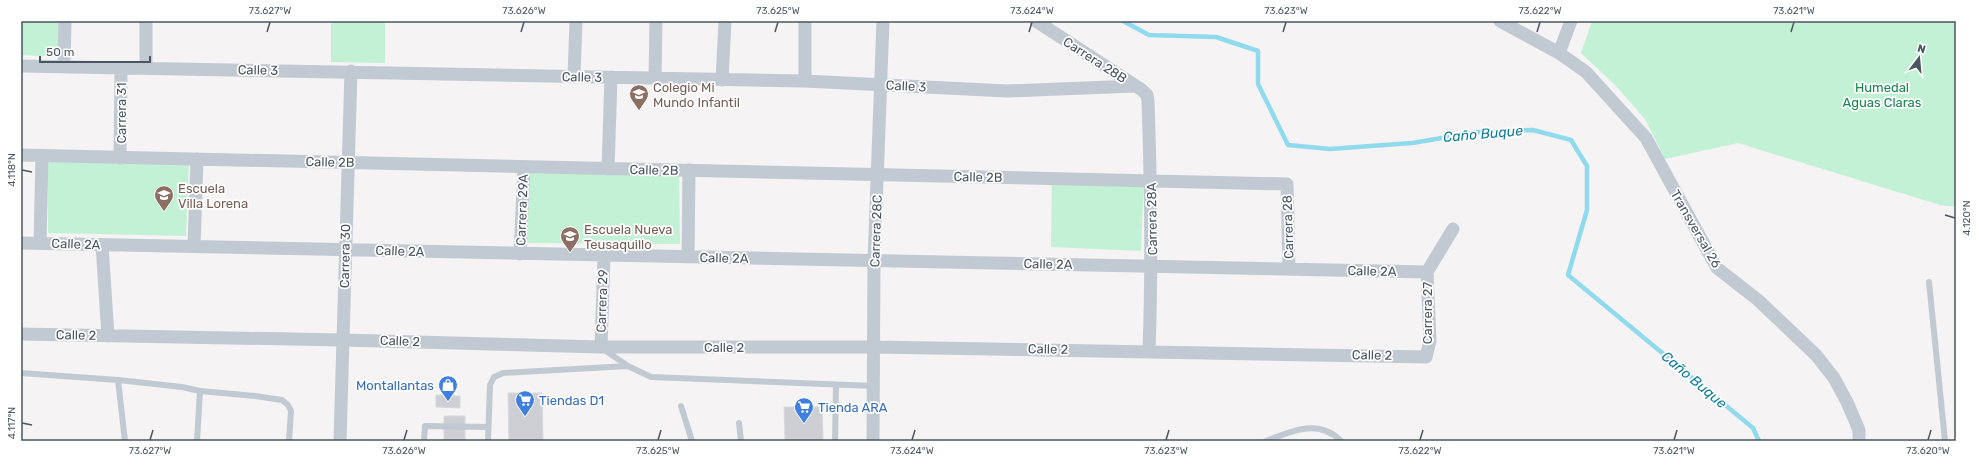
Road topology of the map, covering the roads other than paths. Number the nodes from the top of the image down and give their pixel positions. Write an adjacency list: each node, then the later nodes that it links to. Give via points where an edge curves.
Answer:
1 (65, 21): 13 (street)
2 (146, 21): 15 (street)
3 (576, 21): 17 (street)
4 (656, 21): 19 (street)
5 (725, 21): 20 (street)
6 (805, 21): 21 (street)
7 (883, 21): 22 (street, Carrera 28C)
8 (1036, 21): 23 (street, Carrera 28B)
9 (1500, 21): 11 (street, Transversal 26)
10 (1571, 21): 11 (street)
11 (1559, 53): 77 (street, Transversal 26, via 1586,72 1646,138 1717,268 1758,300 1816,355 1834,378 1859,430)
12 (21, 66): 13 (street, Calle 3)
13 (64, 66): 14 (street, Calle 3)
14 (121, 68): 15 (street, Calle 3); 26 (street, Carrera 31)
15 (146, 68): 16 (street, Calle 3)
16 (351, 71): 17 (street, Calle 3); 28 (street, Carrera 30)
17 (574, 77): 18 (street, Calle 3)
18 (611, 77): 19 (street, Calle 3); 30 (street)
19 (655, 78): 20 (street, Calle 3)
20 (722, 80): 21 (street, Calle 3)
21 (805, 81): 22 (street, Calle 3)
22 (881, 84): 23 (street, Calle 3, via 1007,91); 32 (street, Carrera 28C)
23 (1138, 88): 33 (street, Carrera 28A, via 1147,96 1148,101)
24 (21, 155): 25 (street, Calle 2B)
25 (42, 156): 26 (street, Calle 2B); 37 (street)
26 (120, 158): 27 (street, Calle 2B)
27 (197, 159): 28 (street, Calle 2B); 39 (street)
28 (348, 163): 29 (street, Calle 2B); 40 (street, Carrera 30)
29 (524, 167): 30 (street, Calle 2B); 41 (street, Carrera 29A)
30 (608, 169): 31 (street, Calle 2B)
31 (689, 170): 32 (street, Calle 2B); 43 (street)
32 (878, 175): 33 (street, Calle 2B); 44 (street, Carrera 28C)
33 (1151, 180): 34 (street, Calle 2B); 45 (street, Carrera 28A)
34 (1287, 184): 46 (street, Carrera 28)
35 (1453, 229): 47 (street, Carrera 27)
36 (21, 243): 37 (street, Calle 2A)
37 (40, 243): 38 (street, Calle 2A)
38 (102, 245): 39 (street, Calle 2A); 50 (street)
39 (194, 246): 40 (street, Calle 2A)
40 (345, 250): 41 (street, Calle 2A); 51 (street, Carrera 30)
41 (520, 254): 42 (street, Calle 2A)
42 (604, 256): 43 (street, Calle 2A); 52 (street, Carrera 29)
43 (688, 257): 44 (street, Calle 2A)
44 (874, 261): 45 (street, Calle 2A); 53 (street, Carrera 28C)
45 (1152, 266): 46 (street, Calle 2A); 54 (street, Carrera 28A)
46 (1289, 269): 47 (street, Calle 2A)
47 (1427, 272): 55 (street, Carrera 27, via 1430,341)
48 (1929, 282): 78 (lane)
49 (21, 334): 50 (street, Calle 2)
50 (108, 336): 51 (street, Calle 2)
51 (343, 340): 52 (street, Calle 2); 68 (street, Carrera 30)
52 (601, 347): 53 (street, Calle 2); 56 (lane)
53 (875, 347): 54 (street, Calle 2); 60 (street, Carrera 28C)
54 (1149, 351): 55 (street, Calle 2)
55 (1426, 357)
56 (628, 366): 59 (lane, via 651,377); 64 (lane, via 503,373 494,377 490,385)
57 (21, 373): 58 (lane)
58 (118, 380): 61 (lane, via 182,386); 65 (lane)
59 (836, 385): 60 (lane); 73 (lane)
60 (874, 386): 74 (street, Carrera 28C)
61 (200, 392): 66 (lane); 67 (lane, via 282,400 291,411)
62 (681, 406): 71 (lane)
63 (739, 423): 72 (lane)
64 (488, 427): 69 (lane, via 425,426); 70 (lane)
65 (125, 441)
66 (197, 441)
67 (289, 441)
68 (340, 441)
69 (424, 441)
70 (488, 441)
71 (692, 441)
72 (741, 441)
73 (835, 441)
74 (873, 441)
75 (1266, 441): 76 (lane, via 1296,428 1317,428 1334,433)
76 (1341, 441)
77 (1859, 441)
78 (1945, 441)

